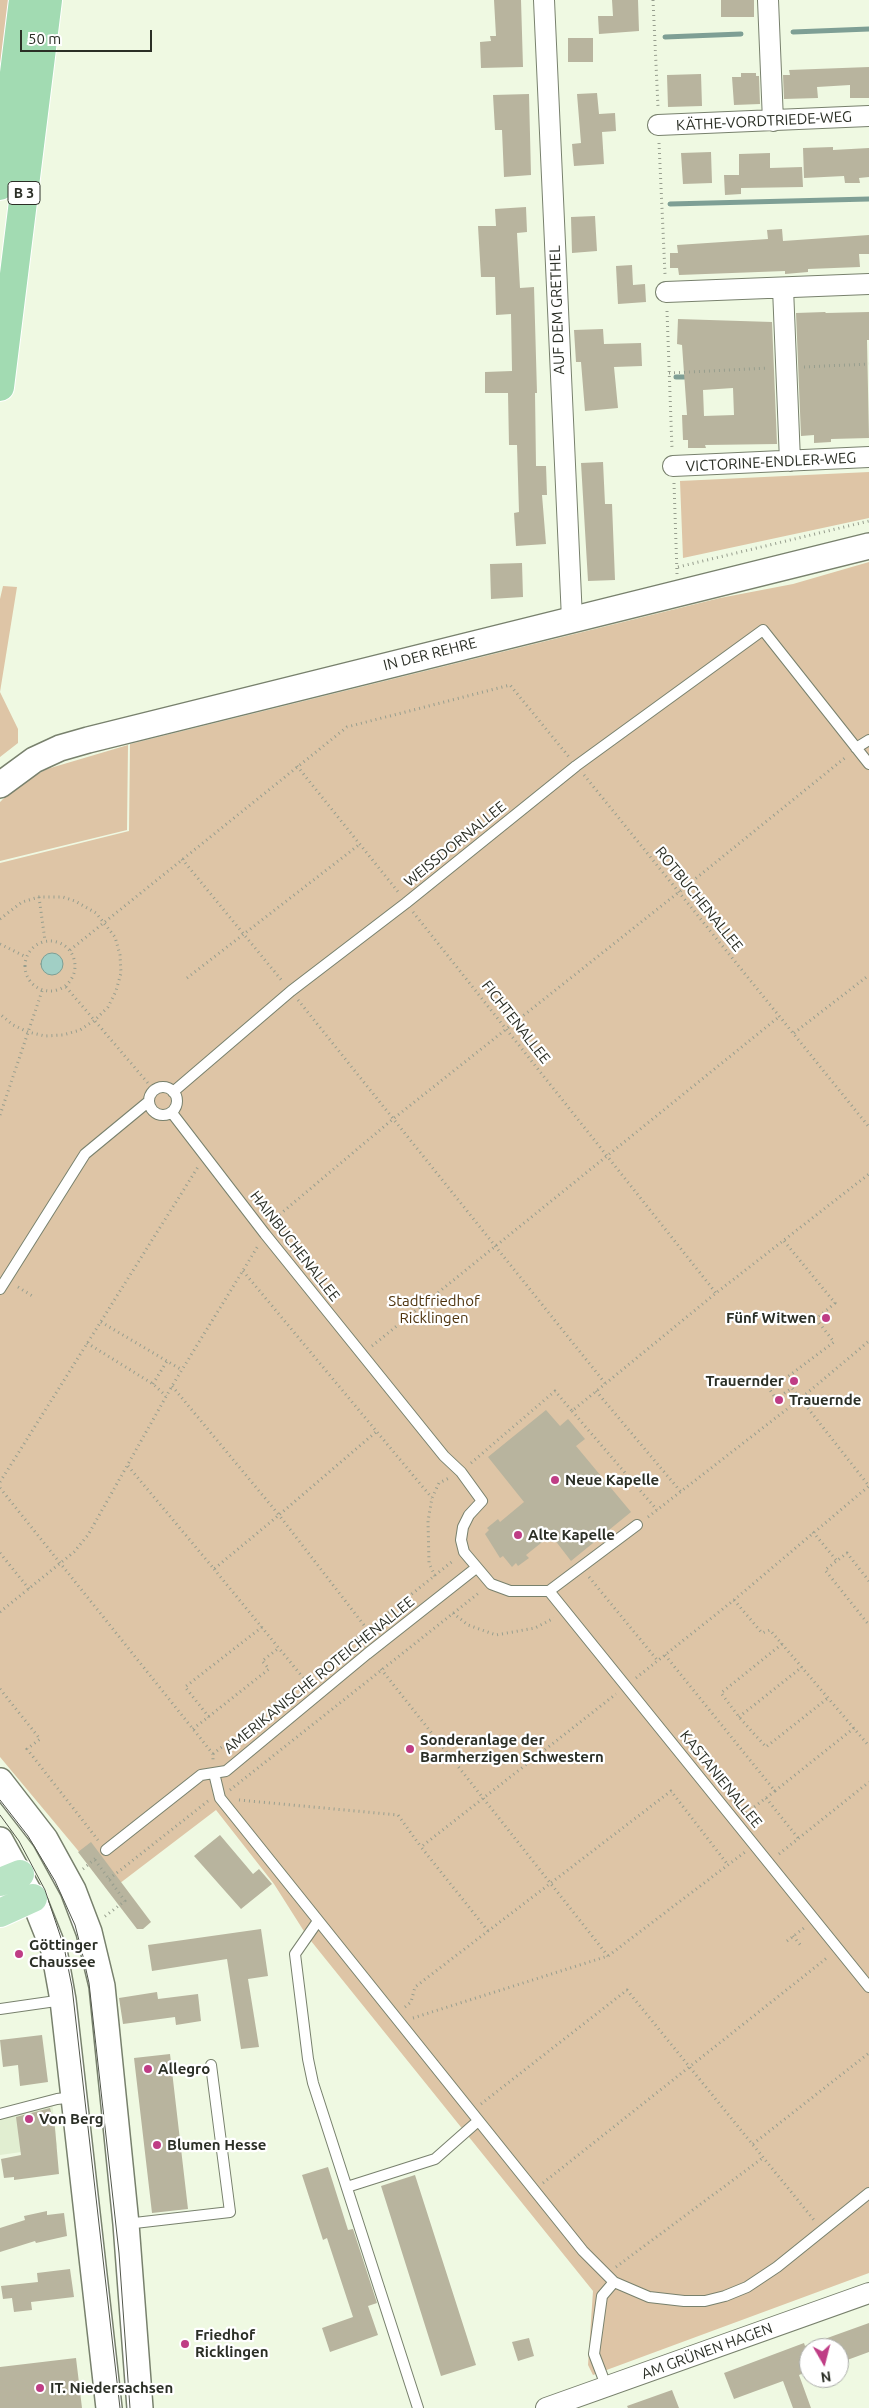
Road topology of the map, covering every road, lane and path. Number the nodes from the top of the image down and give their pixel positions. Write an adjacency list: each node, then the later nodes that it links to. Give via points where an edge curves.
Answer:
1 (23, 0): 8 (highway, B 3)
2 (48, 0): 12 (highway, B 3)
3 (544, 0): 19 (street, AUF DEM GRETHEL)
4 (768, 0): 6 (street)
5 (869, 116): 6 (street, KÄTHE-VORDTRIEDE-WEG)
6 (773, 121): 7 (street, KÄTHE-VORDTRIEDE-WEG)
7 (658, 126)
8 (0, 186)
9 (869, 284): 10 (street)
10 (783, 288): 11 (street); 14 (street)
11 (666, 292)
12 (0, 387)
13 (869, 457): 14 (street, VICTORINE-ENDLER-WEG)
14 (790, 461): 15 (street, VICTORINE-ENDLER-WEG)
15 (673, 466)
16 (869, 521): 18 (path)
17 (869, 546): 19 (street, IN DER REHRE)
18 (678, 567)
19 (572, 619): 25 (street, IN DER REHRE, via 60,748 34,760)
20 (869, 740): 21 (lane)
21 (856, 748): 22 (lane); 24 (lane, WEISSDORNALLEE, via 763,630); 28 (path)
22 (869, 764)
23 (297, 766): 24 (path, ROTBUCHENALLEE, via 347,727 510,685); 26 (path, FICHTENALLEE); 27 (path)
24 (576, 766): 28 (path, ROTBUCHENALLEE); 30 (lane, WEISSDORNALLEE)
25 (0, 785)
26 (360, 844): 30 (path, FICHTENALLEE); 33 (path)
27 (182, 858): 32 (path); 33 (path)
28 (679, 892): 44 (path, ROTBUCHENALLEE); 46 (path)
29 (38, 897): 31 (path, via 22,902); 32 (path, via 75,900); 34 (path)
30 (406, 903): 42 (lane, WEISSDORNALLEE); 46 (path, FICHTENALLEE)
31 (0, 919)
32 (105, 922): 36 (path); 45 (path, via 115,937 120,973 108,1007)
33 (243, 933): 39 (path); 42 (path)
34 (45, 941): 36 (path, via 63,944); 37 (path)
35 (0, 944): 37 (path)
36 (70, 950): 40 (path, via 76,965)
37 (26, 957): 41 (path, via 27,977)
38 (869, 975): 48 (path)
39 (187, 978)
40 (66, 987): 41 (path); 45 (path)
41 (42, 991): 47 (path)
42 (291, 991): 50 (lane, WEISSDORNALLEE); 54 (path)
43 (0, 1014): 47 (path)
44 (780, 1016): 48 (path, ROTBUCHENALLEE); 56 (path)
45 (95, 1020): 47 (path, via 80,1030 63,1035 45,1036); 49 (path)
46 (506, 1028): 54 (path); 56 (path, FICHTENALLEE)
47 (28, 1032): 53 (path)
48 (794, 1033): 55 (path, ROTBUCHENALLEE)
49 (154, 1090): 50 (lane, via 167,1088); 51 (lane)
50 (173, 1092): 52 (lane, via 177,1098)
51 (148, 1102): 52 (lane, via 155,1114 164,1116); 63 (lane, via 85,1154)
52 (172, 1113): 57 (lane, HAINBUCHENALLEE)
53 (0, 1115)
54 (393, 1119): 59 (path, via 273,1220); 61 (path)
55 (869, 1127)
56 (607, 1155): 61 (path); 64 (path, FICHTENALLEE)
57 (206, 1156): 59 (lane, HAINBUCHENALLEE); 65 (path)
58 (869, 1174): 60 (path)
59 (266, 1234): 62 (path); 68 (lane, HAINBUCHENALLEE)
60 (784, 1241): 64 (path); 76 (path, via 835,1303 816,1319 834,1342 770,1390 776,1399 792,1388)
61 (495, 1246): 68 (path); 71 (path)
62 (243, 1271): 70 (path); 78 (path)
63 (0, 1289)
64 (716, 1293): 71 (path)
65 (101, 1322): 67 (path); 69 (path)
66 (869, 1341): 76 (path)
67 (87, 1343): 72 (path); 81 (path)
68 (362, 1354): 80 (lane, HAINBUCHENALLEE, via 444,1456)
69 (167, 1361): 70 (path); 72 (path)
70 (182, 1370): 73 (path)
71 (605, 1383): 74 (path)
72 (153, 1384): 75 (path)
73 (172, 1386): 75 (path); 87 (path)
74 (596, 1391): 77 (path); 84 (path)
75 (166, 1396): 79 (path)
76 (800, 1399): 82 (path); 84 (path)
77 (572, 1411): 80 (path, via 555,1390); 86 (path)
78 (377, 1431): 85 (path); 87 (path)
79 (128, 1466): 93 (path, via 88,1535); 96 (path)
80 (461, 1472): 85 (path, via 439,1483); 90 (lane, HAINBUCHENALLEE, via 482,1502 462,1527)
81 (0, 1482)
82 (869, 1486): 89 (path)
83 (0, 1488): 93 (path)
84 (680, 1492): 86 (path)
85 (432, 1498): 97 (path, via 427,1544 429,1563)
86 (657, 1510): 88 (path)
87 (278, 1515): 96 (path); 108 (path)
88 (637, 1525): 95 (lane)
89 (813, 1532): 92 (path); 102 (path)
90 (464, 1552): 94 (lane); 97 (path)
91 (1, 1556): 100 (path)
92 (837, 1561): 98 (path, via 847,1553); 106 (path, via 825,1570)
93 (60, 1564): 100 (path); 122 (path)
94 (476, 1568): 99 (lane); 124 (lane, AMERIKANISCHE ROTEICHENALLEE, via 226,1771)
95 (582, 1568): 101 (lane); 112 (path)
96 (214, 1569): 107 (path)
97 (435, 1576): 108 (path)
98 (869, 1581)
99 (491, 1584): 101 (lane, via 510,1591); 105 (path)
100 (28, 1589): 103 (path)
101 (549, 1591): 104 (lane, KASTANIENALLEE)
102 (734, 1600): 109 (path, via 762,1633 770,1630); 111 (path)
103 (0, 1612)
104 (568, 1612): 105 (path, via 535,1628 496,1635 468,1625); 116 (lane, KASTANIENALLEE)
105 (454, 1613): 114 (path)
106 (869, 1625)
107 (262, 1627): 110 (path); 119 (path, via 185,1687)
108 (368, 1629): 115 (path)
109 (782, 1644): 113 (path); 120 (path, via 721,1693)
110 (279, 1648): 115 (path); 119 (path, via 262,1661 269,1669)
111 (665, 1656): 112 (path); 127 (path)
112 (658, 1661): 116 (path)
113 (802, 1667): 118 (path); 120 (path)
114 (381, 1669): 128 (path); 129 (path)
115 (305, 1680): 122 (path, via 213,1754)
116 (627, 1686): 129 (path); 131 (lane, KASTANIENALLEE)
117 (0, 1689): 136 (path, via 40,1739 27,1749)
118 (828, 1698): 120 (path, via 766,1747); 121 (path)
119 (208, 1717): 122 (path)
120 (739, 1718)
121 (854, 1728): 123 (path); 127 (path)
122 (193, 1729)
123 (869, 1746)
124 (214, 1773): 128 (lane); 136 (lane, AMERIKANISCHE ROTEICHENALLEE, via 201,1775)
125 (0, 1781): 140 (street)
126 (869, 1782): 132 (path)
127 (775, 1791): 130 (path)
128 (220, 1798): 135 (path, via 398,1815); 142 (path, via 209,1800); 148 (lane)
129 (484, 1798): 135 (path); 143 (path)
130 (766, 1798): 131 (path); 132 (path)
131 (736, 1821): 134 (lane, KASTANIENALLEE)
132 (798, 1838): 138 (path)
133 (0, 1840): 141 (street)
134 (755, 1844): 138 (lane, KASTANIENALLEE); 139 (path)
135 (421, 1847): 149 (path)
136 (106, 1850): 137 (path)
137 (95, 1859): 140 (path); 142 (path)
138 (769, 1862): 147 (lane, KASTANIENALLEE)
139 (728, 1865): 143 (path, via 671,1791); 154 (path)
140 (69, 1868): 141 (street); 144 (street); 171 (street, via 102,1986)
141 (10, 1878): 144 (street)
142 (109, 1879): 146 (path, via 126,1901 106,1917)
143 (551, 1883): 149 (path); 154 (path)
144 (33, 1898): 145 (main road); 156 (street, via 54,1950)
145 (0, 1914)
146 (98, 1919)
147 (815, 1919): 150 (path); 153 (lane, KASTANIENALLEE)
148 (318, 1921): 158 (lane); 168 (lane, via 294,1954 308,2059)
149 (488, 1932): 158 (path, via 415,1987 411,2002)
150 (794, 1936): 151 (path); 152 (path)
151 (787, 1941)
152 (802, 1947)
153 (838, 1949): 155 (lane, KASTANIENALLEE); 161 (path)
154 (608, 1956): 158 (path)
155 (869, 1987)
156 (63, 2000): 157 (lane); 162 (street)
157 (0, 2009)
158 (396, 2019): 163 (lane)
159 (869, 2053): 166 (path)
160 (211, 2065): 171 (lane, via 230,2212)
161 (691, 2066): 163 (path, via 627,1990); 166 (path); 169 (path)
162 (74, 2097): 164 (lane); 177 (street)
163 (471, 2112): 165 (lane)
164 (0, 2114)
165 (478, 2121): 168 (lane, via 435,2160); 169 (lane)
166 (753, 2144): 167 (path)
167 (764, 2157): 172 (path); 173 (path)
168 (347, 2187): 179 (lane)
169 (534, 2190): 173 (lane, via 583,2251)
170 (869, 2193): 172 (lane)
171 (126, 2224): 178 (street)
172 (822, 2230): 173 (lane, via 778,2267 747,2287 705,2301 649,2298)
173 (610, 2278): 175 (lane, via 602,2296 594,2354)
174 (869, 2294): 175 (street, AM GRÜNEN HAGEN)
175 (607, 2388): 176 (street, AM GRÜNEN HAGEN)
176 (577, 2403): 180 (street, AM GRÜNEN HAGEN)
177 (109, 2408)
178 (140, 2408)
179 (418, 2408)
180 (546, 2408)

